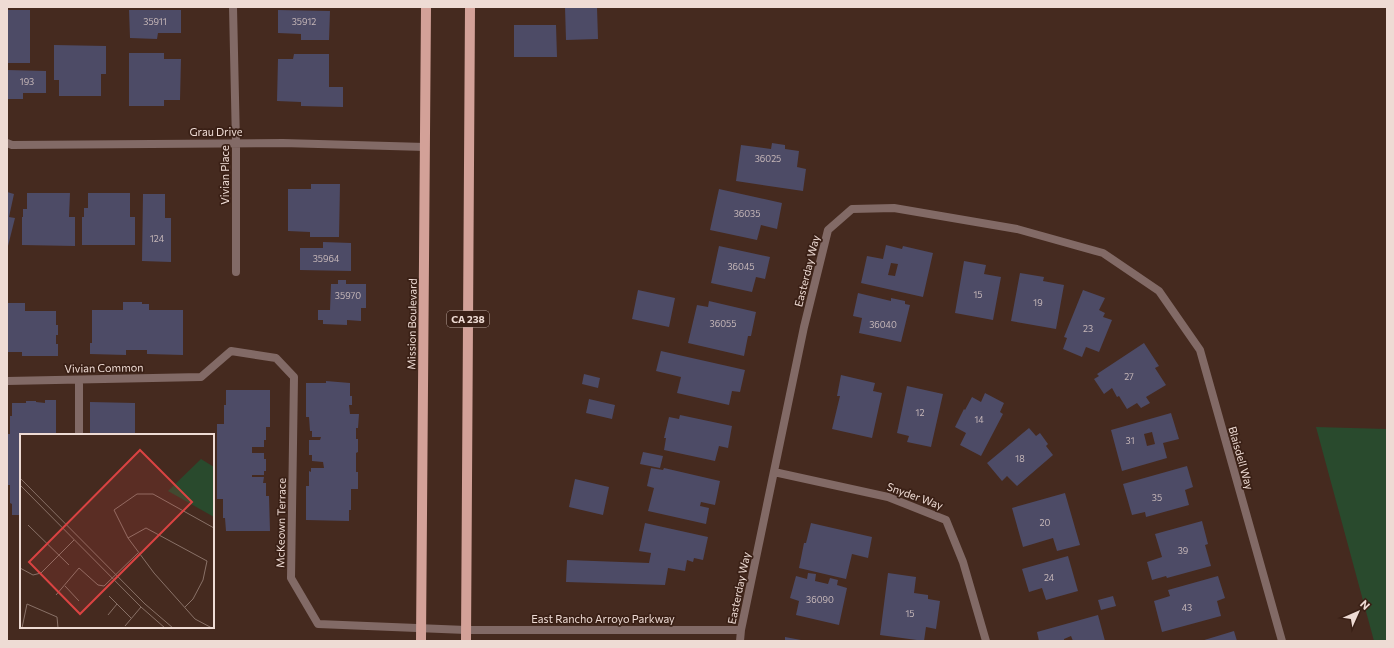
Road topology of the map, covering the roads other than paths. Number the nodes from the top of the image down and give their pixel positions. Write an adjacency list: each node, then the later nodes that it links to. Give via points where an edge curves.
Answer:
1 (233, 7): 5 (street, Vivian Place)
2 (426, 7): 6 (main road, Mission Boulevard)
3 (470, 7): 15 (main road, CA 238)
4 (7, 142): 5 (street, Grau Drive, via 12,145)
5 (236, 143): 6 (street, Grau Drive); 7 (street, Vivian Place)
6 (425, 147): 14 (main road, Mission Boulevard)
7 (236, 272)
8 (1158, 291): 13 (street, Easterday Way, via 1103,253 1024,231 894,208 852,209 828,230 804,327); 21 (street, Blaisdell Way, via 1200,350)
9 (201, 377): 10 (street, Vivian Common); 14 (street, McKeown Terrace, via 231,351 276,358 294,377 291,578 318,624)
10 (79, 380): 11 (street, Vivian Common); 12 (street)
11 (7, 381)
12 (78, 434)
13 (774, 472): 16 (street, Easterday Way); 20 (street, Snyder Way, via 888,497 946,520 963,562)
14 (421, 629): 15 (street, McKeown Terrace); 17 (main road, Mission Boulevard)
15 (466, 630): 16 (street, East Rancho Arroyo Parkway); 18 (main road, CA 238)
16 (741, 630): 19 (street, Easterday Way)
17 (421, 641)
18 (466, 641)
19 (740, 641)
20 (986, 641)
21 (1282, 641)

